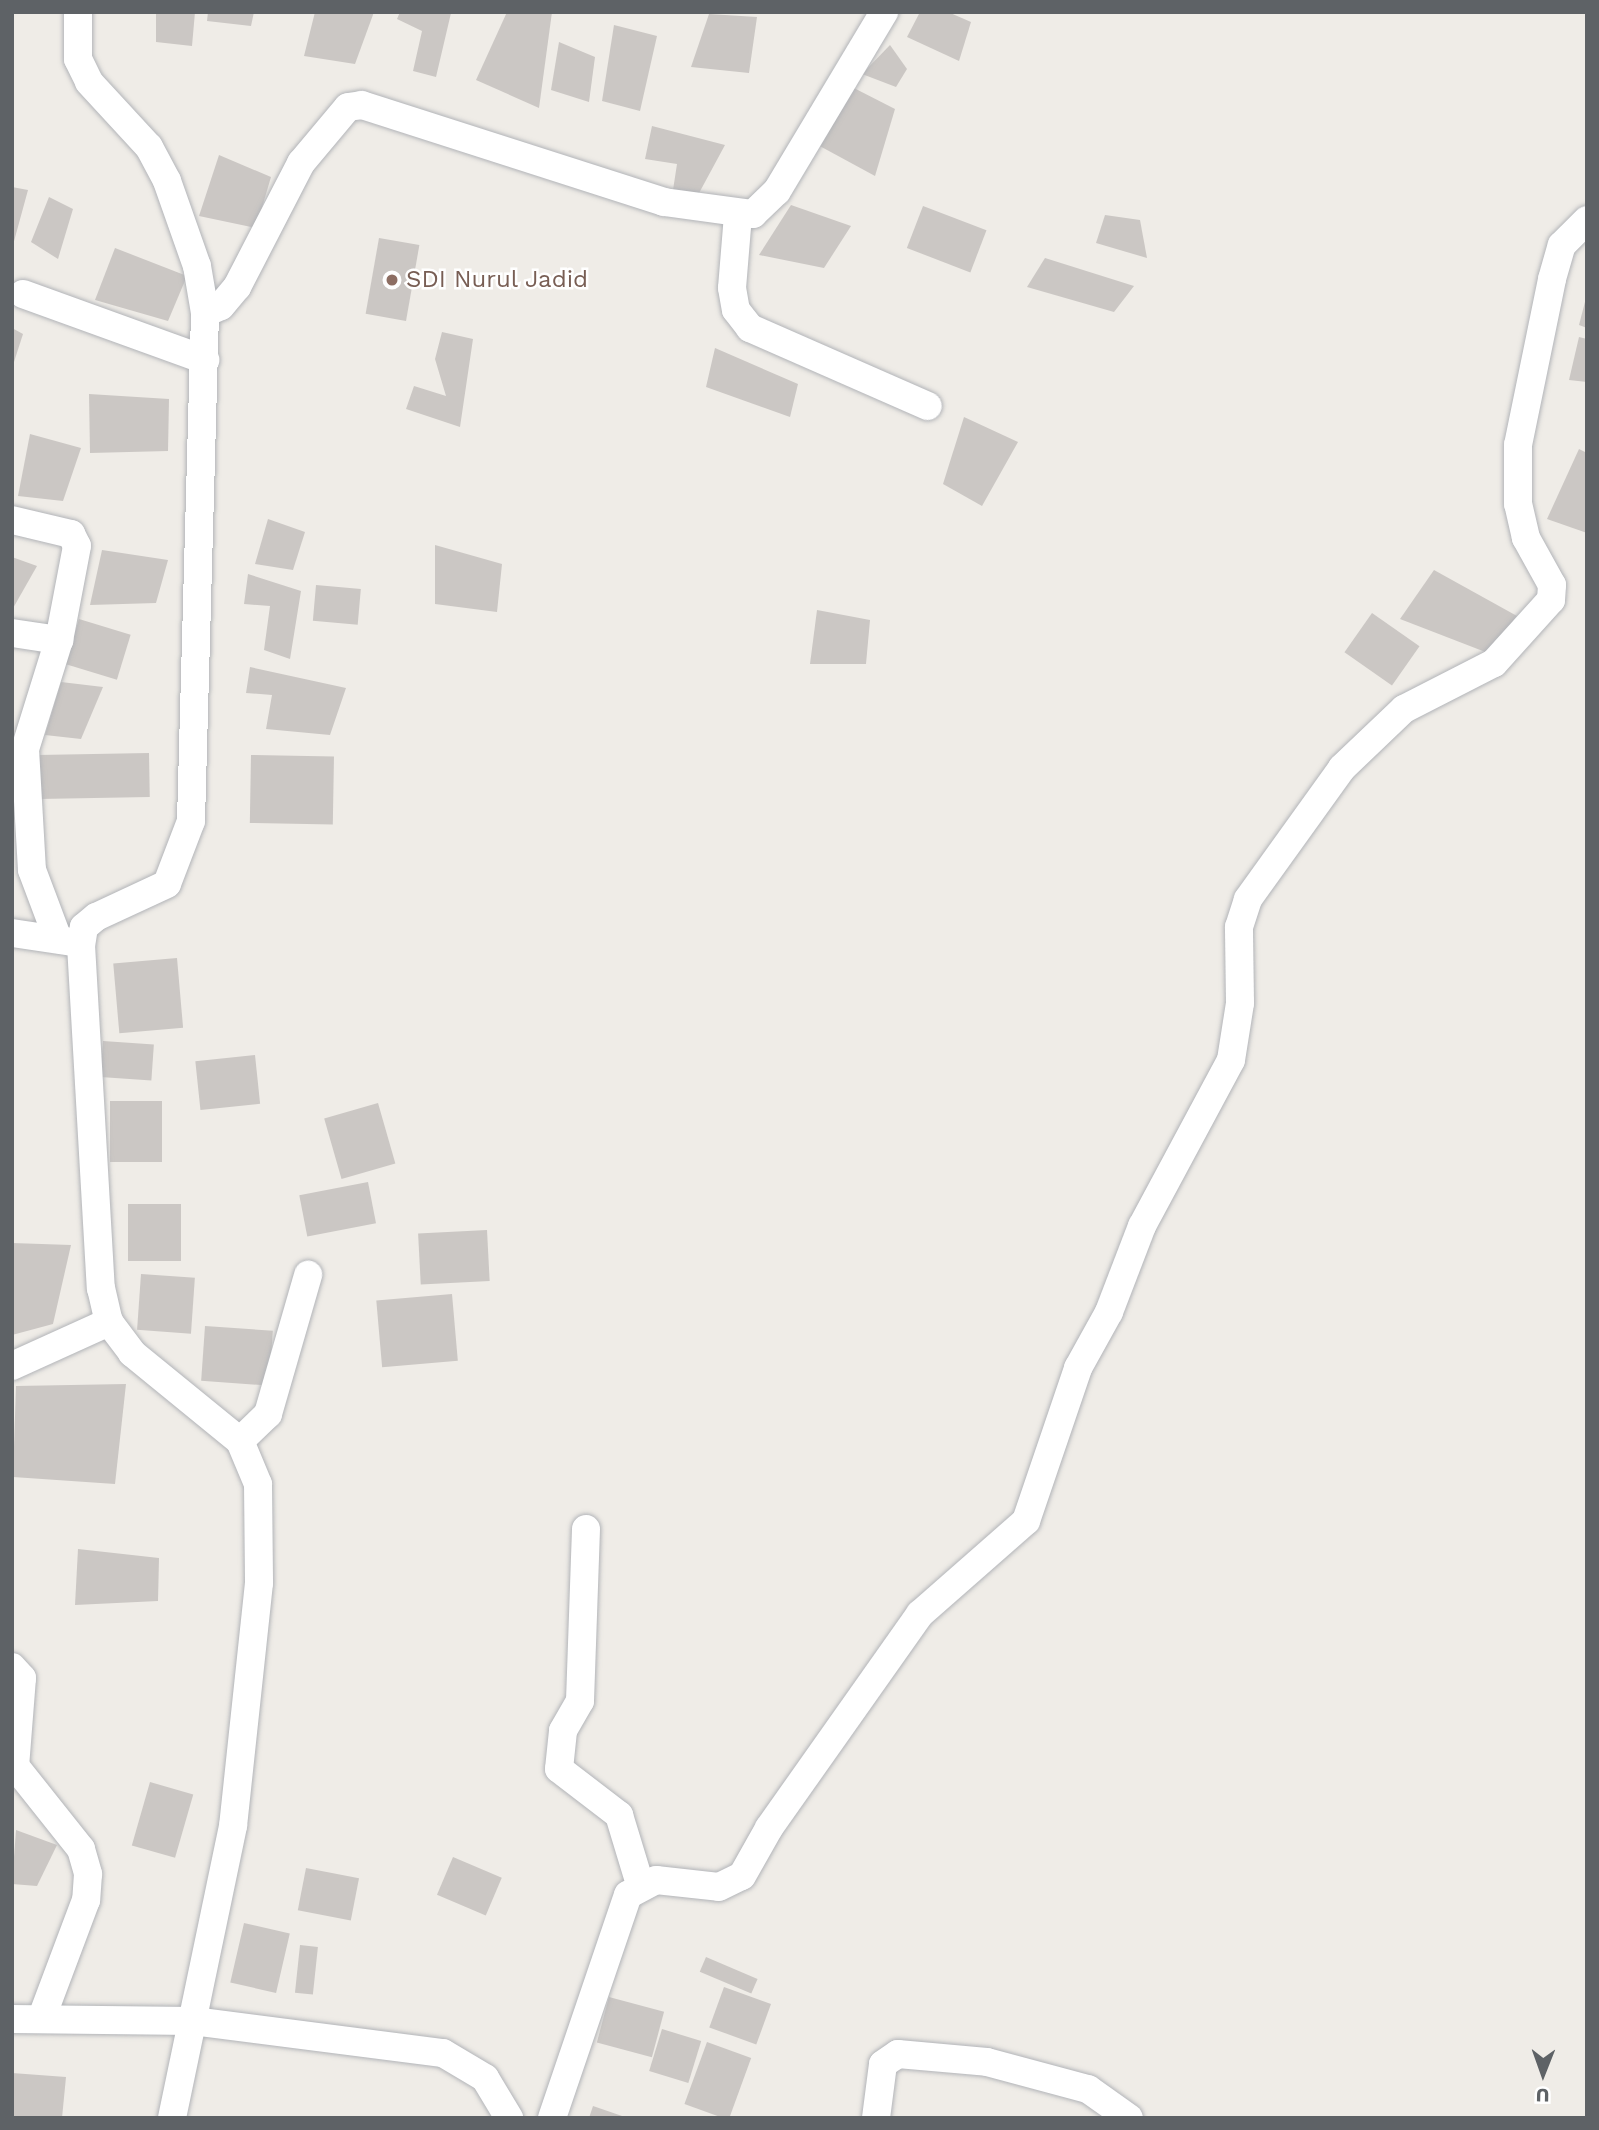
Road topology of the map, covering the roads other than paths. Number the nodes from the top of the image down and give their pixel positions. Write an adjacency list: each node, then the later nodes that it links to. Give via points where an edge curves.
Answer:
1 (78, 12): 6 (street, via 78,59 89,82 149,148 167,181 197,266)
2 (884, 12): 3 (street, via 777,191 753,214)
3 (738, 215): 6 (street, via 664,202 362,105 348,107 301,163 237,286 221,306); 8 (street, via 732,288 736,310 750,328)
4 (1587, 220): 20 (street, via 1562,245 1518,445 1518,505 1526,538 1552,585 1551,600 1494,663 1404,709 1342,768 1248,899 1239,927 1240,1003 1231,1060 1142,1226 1109,1312 1078,1368 1026,1521 920,1614 769,1828 742,1877 719,1887)
5 (23, 294): 7 (street)
6 (205, 313): 7 (street)
7 (205, 360): 13 (street, via 191,821 167,884 96,917)
8 (928, 406)
9 (12, 520): 11 (street, via 71,534 77,546)
10 (12, 633): 11 (street)
11 (59, 640): 13 (street, via 25,749 32,870)
12 (12, 933): 13 (street)
13 (69, 942): 15 (street, via 101,1288)
14 (308, 1275): 17 (street, via 268,1414)
15 (109, 1322): 16 (street); 17 (street, via 132,1353)
16 (12, 1366)
17 (240, 1441): 23 (street, via 258,1484 259,1583 233,1826)
18 (586, 1529): 20 (street, via 580,1701 563,1731 559,1769 620,1815)
19 (12, 1667): 21 (street, via 23,1678 15,1766 81,1849 88,1874 86,1900)
20 (640, 1884): 26 (street, via 628,1895)
21 (42, 2017): 22 (street); 23 (street)
22 (12, 2020)
23 (193, 2021): 24 (street); 25 (street, via 443,2053 485,2078)
24 (172, 2118)
25 (509, 2118)
26 (552, 2118)
27 (876, 2118): 28 (street, via 884,2064 898,2054 987,2062 1076,2085)
28 (1129, 2118)

